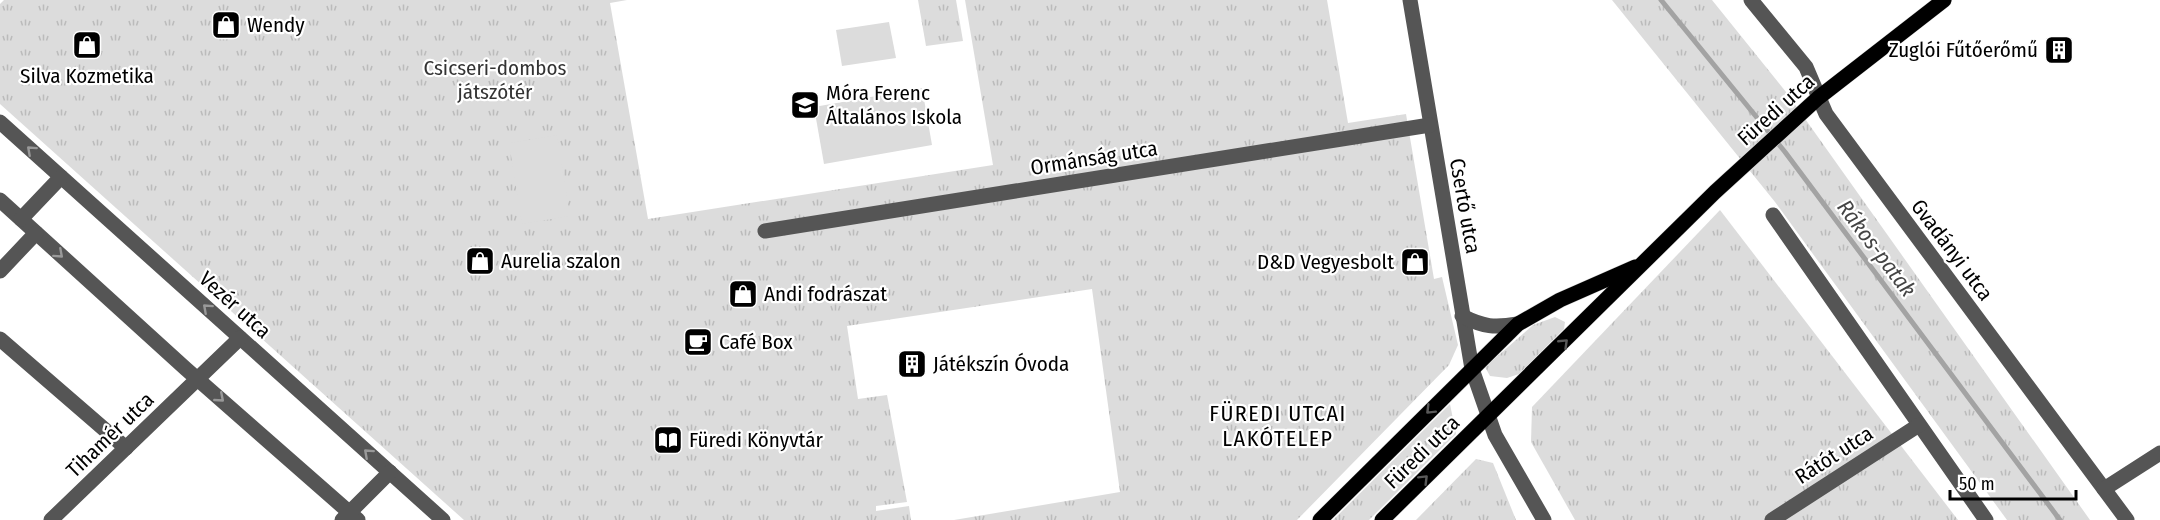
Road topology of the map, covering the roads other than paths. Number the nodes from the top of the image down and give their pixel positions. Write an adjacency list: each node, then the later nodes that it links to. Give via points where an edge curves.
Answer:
1 (1410, 0): 6 (street, Csertő utca)
2 (1751, 0): 4 (street, Gvadányi utca, via 1806,67)
3 (1944, 0): 4 (main road, Füredi utca)
4 (1818, 98): 13 (main road, Füredi utca); 26 (street, Gvadányi utca)
5 (0, 122): 7 (street, Vezér utca, one-way to 5)
6 (1430, 125): 11 (street, Ormánság utca); 15 (street, Csertő utca)
7 (61, 177): 10 (street); 17 (street, Vezér utca, one-way to 7)
8 (0, 200): 10 (street)
9 (1773, 215): 22 (street)
10 (21, 219): 12 (street)
11 (765, 231)
12 (36, 233): 14 (street); 20 (street, one-way to 20)
13 (1646, 262): 16 (main road, Füredi utca, via 1560,300); 21 (main road, Füredi utca, one-way to 13)
14 (0, 271)
15 (1462, 316): 16 (street, Füredi utca, via 1482,326); 19 (street, Csertő utca)
16 (1518, 324): 19 (main road, Füredi utca)
17 (240, 338): 20 (street, Tihamér utca); 25 (street, Vezér utca, one-way to 17)
18 (0, 339): 23 (street)
19 (1472, 369): 21 (street, Csertő utca); 30 (main road, Füredi utca, one-way to 30)
20 (198, 379): 23 (street, Tihamér utca); 27 (street, one-way to 27)
21 (1488, 416): 31 (main road, Füredi utca, one-way to 21); 32 (street, Csertő utca)
22 (1919, 425): 33 (street, Rátót utca); 34 (street)
23 (126, 448): 28 (street, Tihamér utca)
24 (2160, 453): 26 (street)
25 (390, 472): 27 (street); 29 (street, Vezér utca)
26 (2104, 489): 35 (street, Gvadányi utca)
27 (350, 518)
28 (51, 520)
29 (443, 520)
30 (1320, 520)
31 (1382, 520)
32 (1544, 520)
33 (1772, 520)
34 (1986, 520)
35 (2127, 520)

